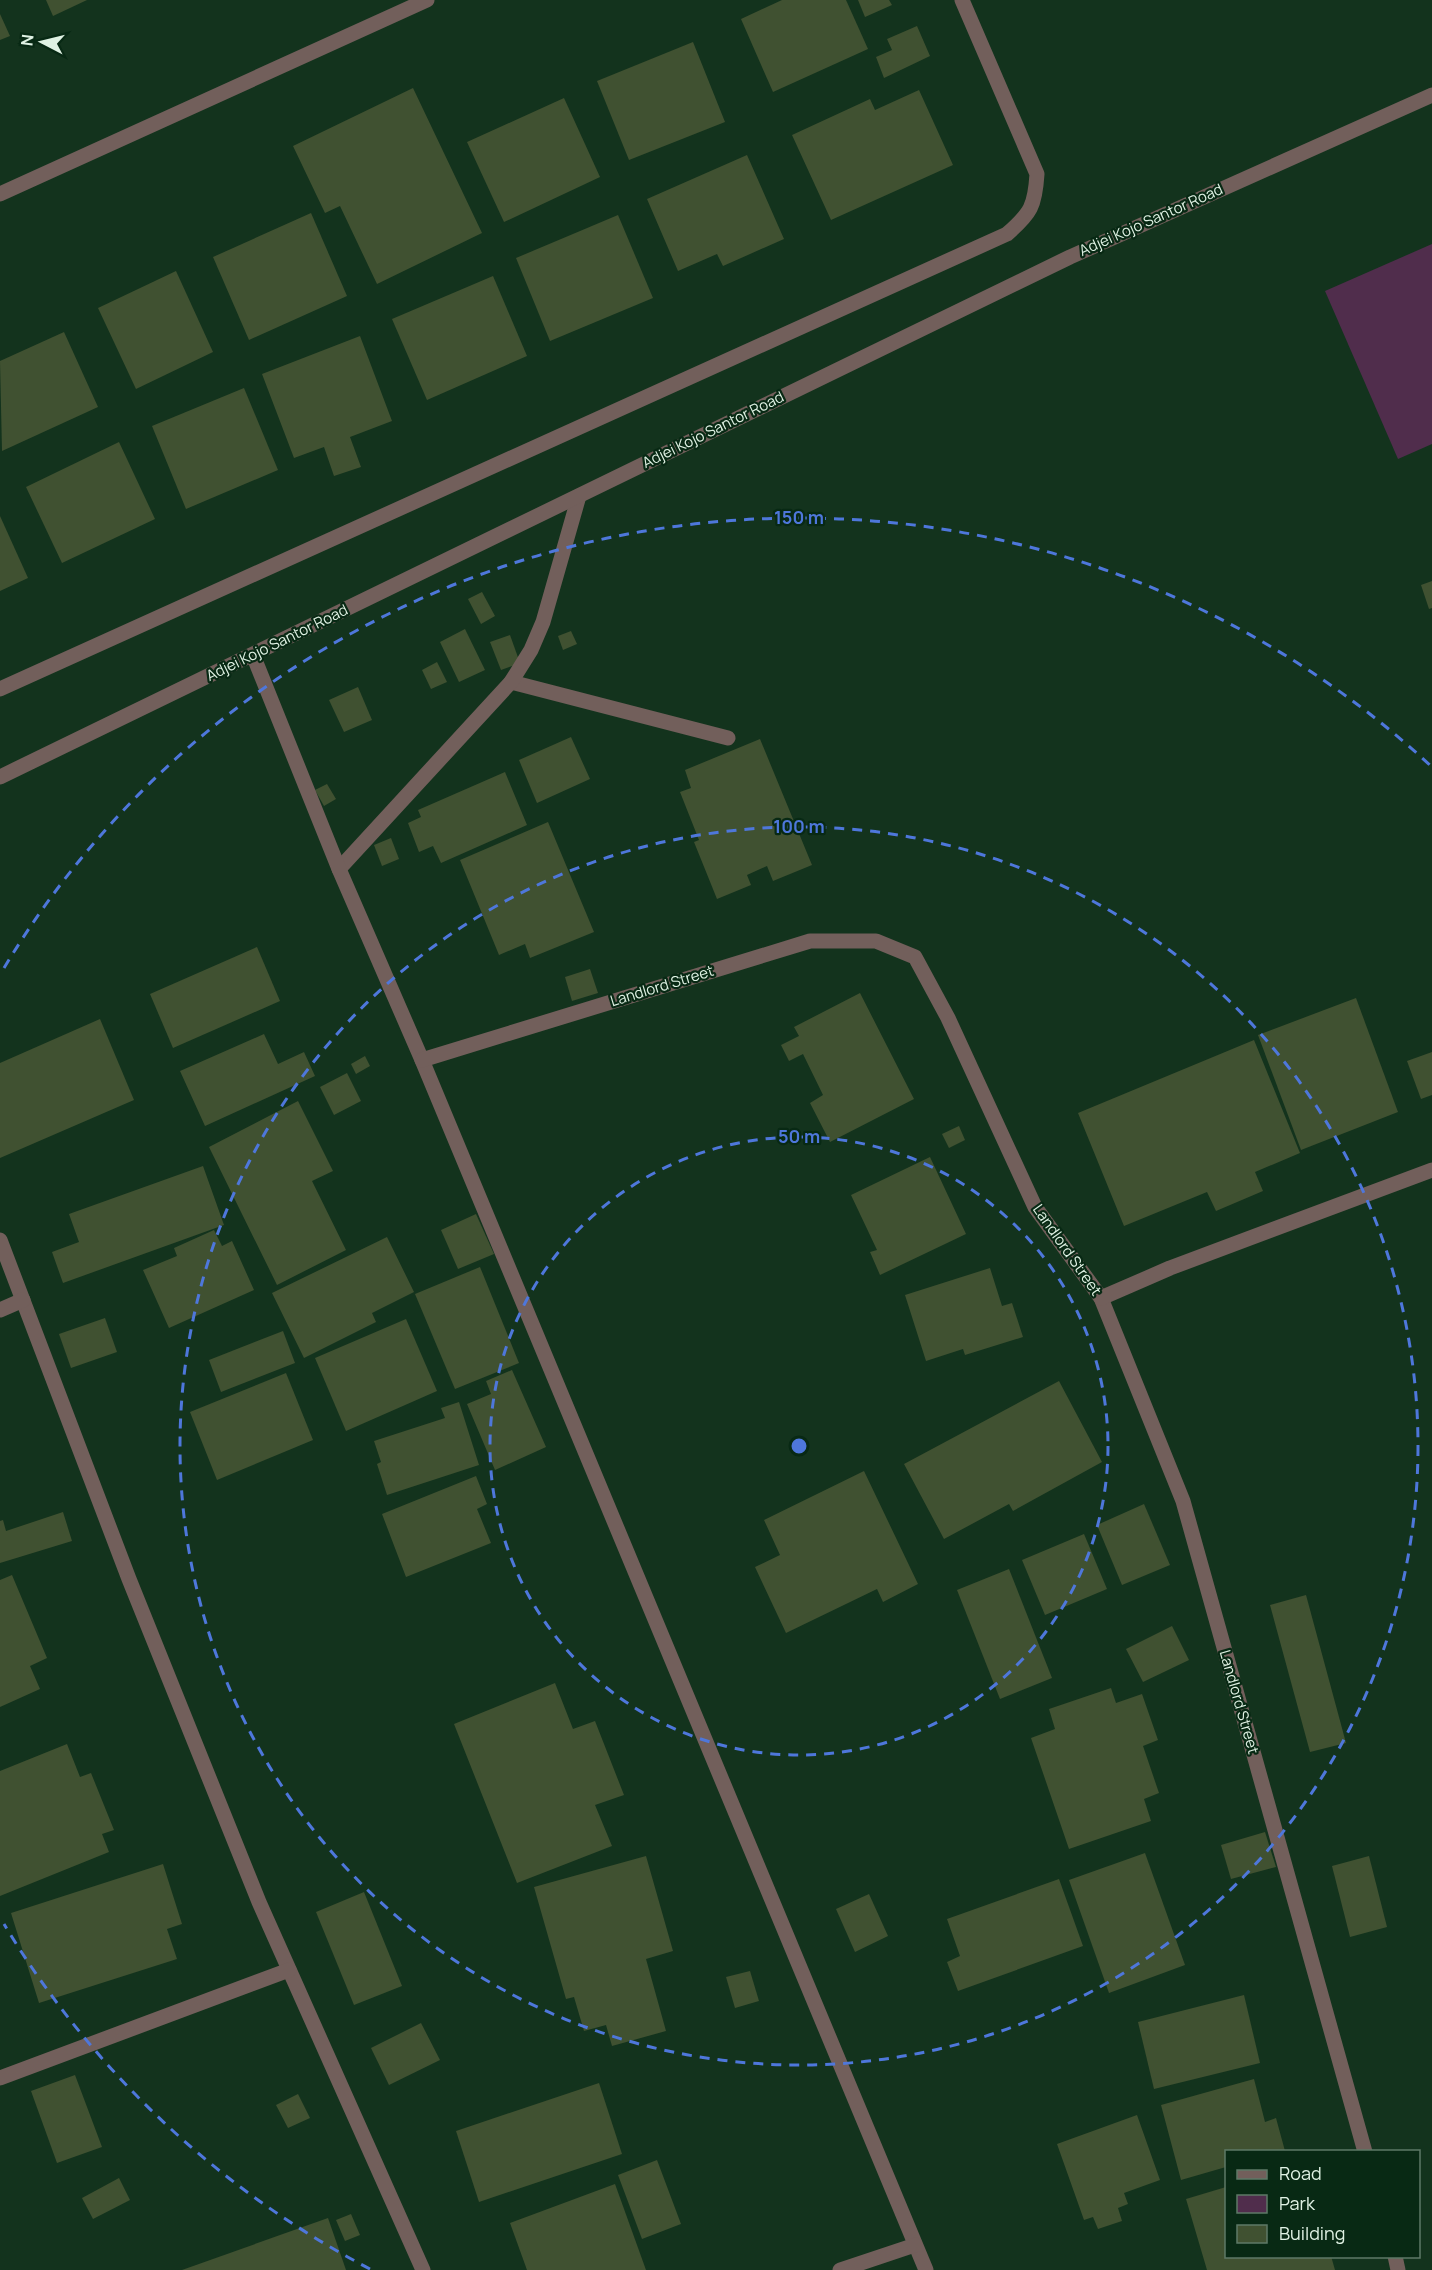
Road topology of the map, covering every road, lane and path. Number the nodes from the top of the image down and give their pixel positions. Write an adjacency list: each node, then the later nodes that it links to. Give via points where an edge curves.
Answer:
1 (427, 0): 4 (street)
2 (962, 0): 8 (street, via 1037,174 1035,201 1026,217 1007,234)
3 (1432, 95): 5 (street, Adjei Kojo Santor Road, via 1070,256)
4 (0, 194)
5 (579, 496): 6 (street, Adjei Kojo Santor Road); 7 (street, via 543,622)
6 (253, 655): 10 (street, Adjei Kojo Santor Road); 11 (street)
7 (511, 682): 9 (street); 11 (street)
8 (0, 689)
9 (728, 738)
10 (0, 777)
11 (339, 869): 12 (street)
12 (422, 1060): 15 (street, Landlord Street, via 810,941 876,941 915,957 948,1018 1035,1207); 21 (street)
13 (1432, 1170): 15 (street)
14 (0, 1240): 16 (street)
15 (1101, 1298): 20 (street, Landlord Street, via 1183,1502)
16 (23, 1300): 17 (street); 18 (street, via 134,1590)
17 (0, 1310)
18 (289, 1970): 19 (street); 22 (street)
19 (0, 2078)
20 (1365, 2150)
21 (915, 2245): 23 (street); 24 (street)
22 (423, 2270)
23 (840, 2270)
24 (926, 2270)

